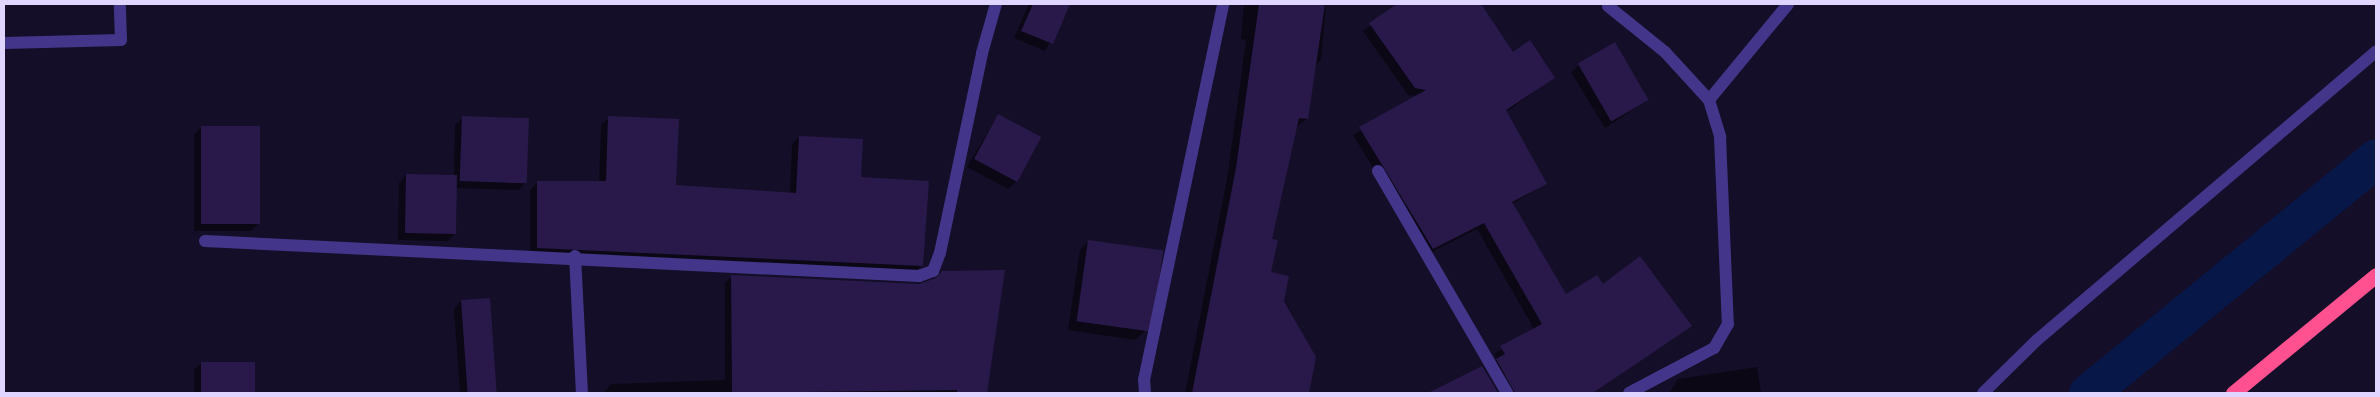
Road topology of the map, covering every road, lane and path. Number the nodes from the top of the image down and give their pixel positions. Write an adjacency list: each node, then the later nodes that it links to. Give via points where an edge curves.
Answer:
1 (120, 4): 6 (street, via 121,40)
2 (996, 4): 11 (street, via 933,270 903,276)
3 (1223, 4): 14 (street, via 1144,380)
4 (1788, 4): 8 (street)
5 (1608, 6): 8 (street, via 1665,52)
6 (4, 43)
7 (2376, 51): 17 (street, via 2038,340)
8 (1709, 100): 16 (street, via 1720,137 1728,324 1714,348)
9 (1378, 172): 15 (street)
10 (205, 241): 11 (street)
11 (575, 256): 13 (street)
12 (2376, 275): 18 (highway)
13 (582, 393)
14 (1145, 393)
15 (1507, 393)
16 (1629, 393)
17 (1983, 393)
18 (2233, 393)

